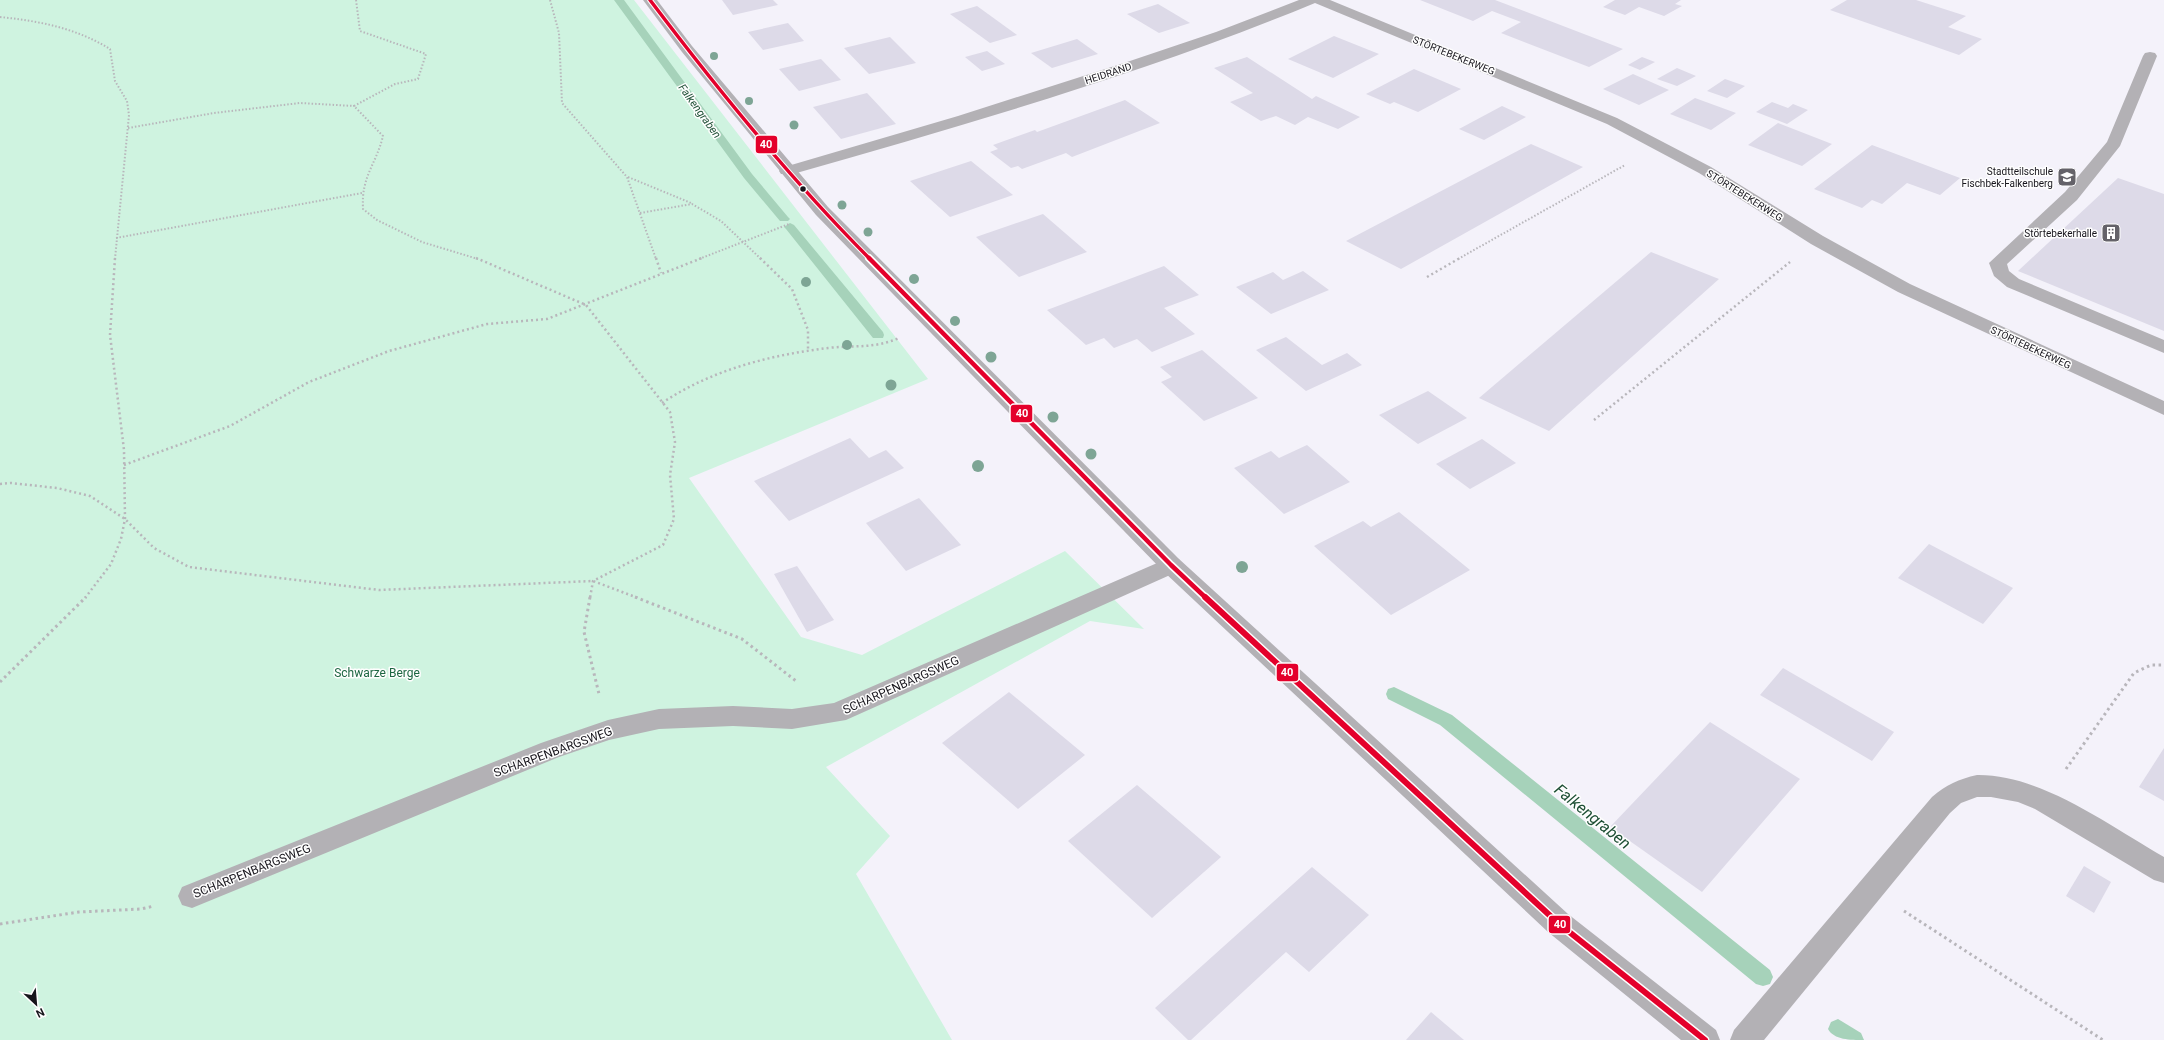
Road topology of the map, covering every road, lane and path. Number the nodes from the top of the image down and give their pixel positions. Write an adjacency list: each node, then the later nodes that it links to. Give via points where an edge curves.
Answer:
1 (356, 0): 8 (path, via 360,31 426,54 418,79 395,84)
2 (550, 0): 12 (path, via 559,33 562,103)
3 (650, 0): 11 (street)
4 (1311, 0): 11 (street, HEIDRAND, via 1162,56 974,116)
5 (1318, 0): 10 (street, STÖRTEBEKERWEG, via 1563,100)
6 (0, 17): 9 (path, via 36,21 78,33 110,49 116,81 127,101 130,115)
7 (2150, 56): 24 (street, via 2114,143 2071,196 1998,263 1998,268 2013,283)
8 (354, 106): 9 (path, via 300,104 214,113); 13 (path, via 383,136 381,150 370,166)
9 (128, 128): 17 (path)
10 (1661, 145): 18 (street, STÖRTEBEKERWEG); 21 (path)
11 (787, 170): 15 (street)
12 (627, 177): 14 (path); 16 (path)
13 (362, 193): 17 (path); 22 (path, via 363,209 377,220 422,242 468,255)
14 (692, 204): 16 (path); 19 (path, via 720,222)
15 (822, 211): 19 (path); 23 (street)
16 (640, 213): 20 (path)
17 (116, 238): 29 (path, via 110,335)
18 (1817, 240): 27 (street, STÖRTEBEKERWEG, via 1904,288); 28 (path)
19 (742, 242): 20 (path); 25 (path, via 792,289 808,330)
20 (661, 273): 22 (path)
21 (1427, 277)
22 (586, 305): 26 (path); 29 (path, via 547,319 487,324 389,351 309,382 230,426)
23 (935, 326): 25 (path, via 876,346); 32 (street)
24 (2164, 347)
25 (808, 350): 26 (path, via 760,361 698,380)
26 (662, 403): 33 (path, via 670,412 675,442 670,475 674,519 663,545)
27 (2164, 409)
28 (1594, 420)
29 (124, 465): 31 (path)
30 (0, 484): 31 (path, via 57,488 90,496)
31 (125, 518): 33 (path, via 154,548 189,567 379,590); 35 (path, via 121,539 111,564 88,596)
32 (1171, 565): 36 (street, SCHARPENBARGSWEG); 43 (street, via 1558,923)
33 (593, 581): 36 (path, via 742,639); 37 (path, via 584,632)
34 (2164, 665): 38 (path, via 2151,665 2134,673)
35 (0, 682)
36 (837, 713): 37 (street, SCHARPENBARGSWEG, via 792,719 732,716 659,719)
37 (608, 730): 40 (street, SCHARPENBARGSWEG, via 550,750)
38 (2044, 801): 39 (street); 44 (street, via 2014,790 1988,786 1961,790 1949,796)
39 (2164, 870)
40 (192, 896): 42 (path, SCHARPENBARGSWEG, via 141,909 79,912)
41 (1920, 922): 45 (path)
42 (0, 924)
43 (1705, 1040)
44 (1745, 1040)
45 (2103, 1040)

